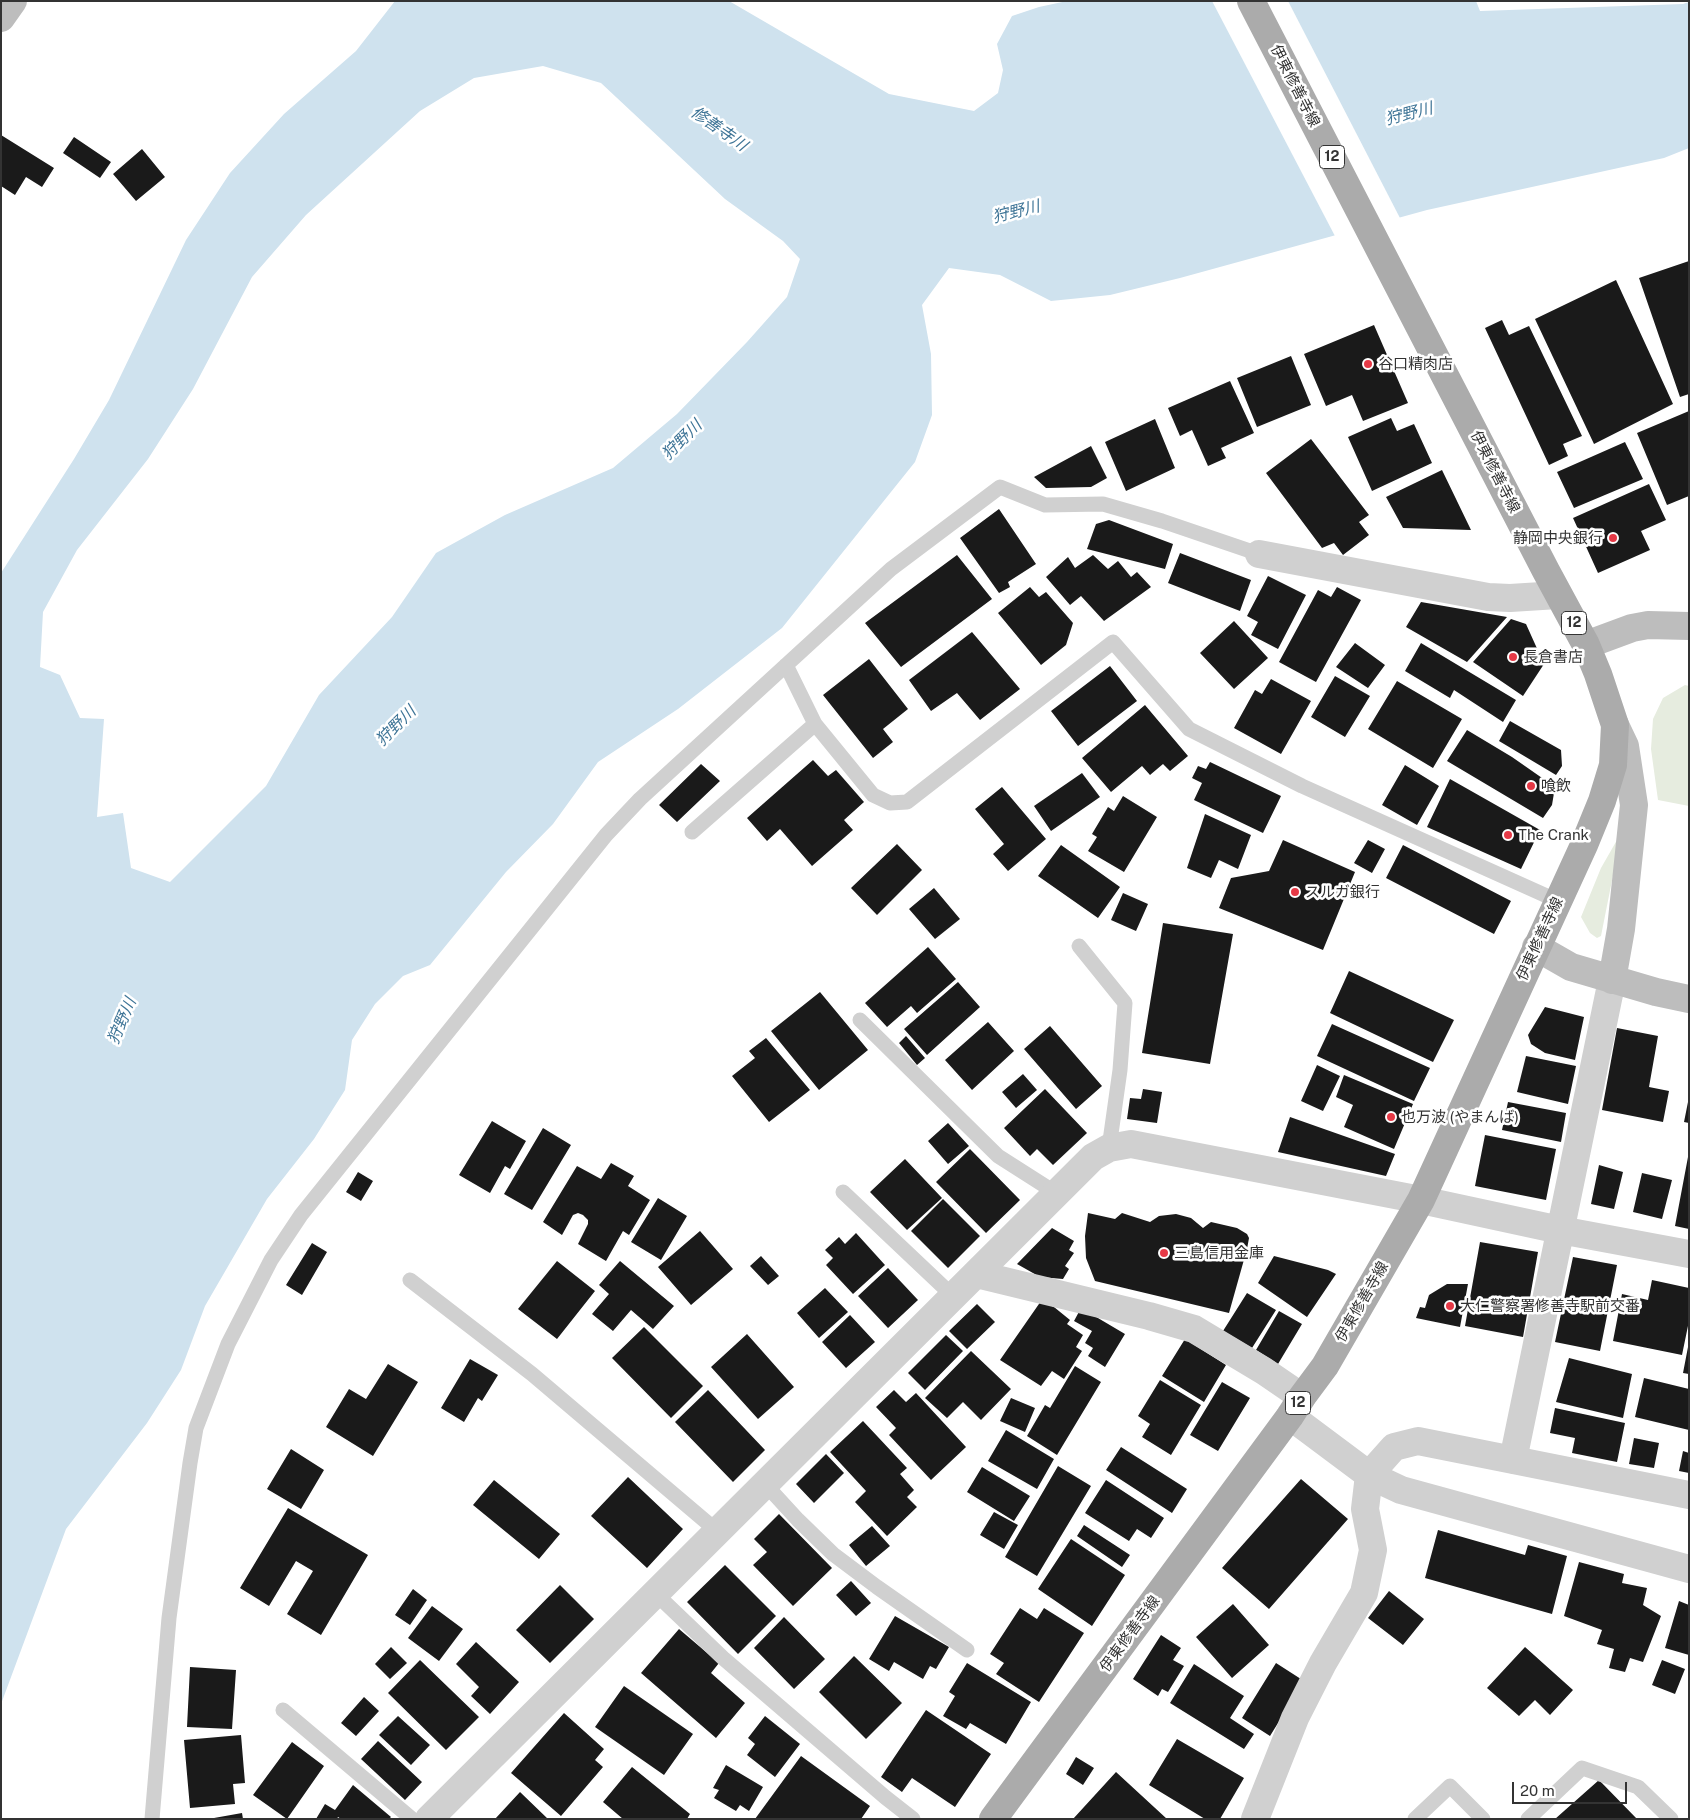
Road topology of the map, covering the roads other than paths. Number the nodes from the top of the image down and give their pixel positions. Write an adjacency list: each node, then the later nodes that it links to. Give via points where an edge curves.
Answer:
1 (13, 1): 3 (street)
2 (1251, 1): 5 (main road, 伊東修善寺線 / 12)
3 (1, 18)
4 (1260, 554): 5 (street, via 1488,597); 8 (lane, via 1103,504 1045,505 1000,487 891,569)
5 (1558, 595): 7 (main road, 伊東修善寺線 / 12)
6 (1689, 626): 7 (street, via 1648,624)
7 (1586, 645): 10 (main road, 伊東修善寺線 / 12)
8 (786, 665): 9 (lane); 37 (lane, via 640,799 606,835 306,1209 271,1260 228,1344 196,1428 168,1618)
9 (815, 724): 11 (lane); 12 (lane, via 873,795 890,803 907,802 1113,642 1189,729 1302,786)
10 (1615, 725): 12 (main road, 伊東修善寺線 / 12, via 1613,765 1602,801); 15 (street, via 1625,746 1634,805 1621,929)
11 (692, 832)
12 (1558, 901): 14 (main road, 伊東修善寺線 / 12)
13 (1079, 946): 18 (lane, via 1125,1003 1125,1026)
14 (1536, 948): 15 (street, via 1571,967); 21 (main road, 伊東修善寺線 / 12)
15 (1612, 980): 16 (street); 22 (street)
16 (1689, 1000)
17 (860, 1020): 20 (lane, via 998,1156)
18 (1109, 1148): 20 (street, via 1093,1157); 21 (street, via 1131,1144)
19 (842, 1192): 26 (lane)
20 (1056, 1193): 24 (street)
21 (1420, 1200): 22 (street); 27 (main road, 伊東修善寺線 / 12, via 1325,1366)
22 (1560, 1230): 23 (street); 28 (street)
23 (1689, 1254)
24 (976, 1274): 26 (street); 27 (street, via 1194,1329 1264,1371)
25 (410, 1280): 32 (lane, via 532,1374)
26 (953, 1296): 30 (street)
27 (1296, 1407): 29 (street, via 1316,1433); 41 (main road, 伊東修善寺線 / 12)
28 (1513, 1460): 29 (street, via 1418,1441 1394,1447); 31 (street)
29 (1369, 1475): 33 (street, via 1401,1490); 42 (street, via 1365,1508 1373,1550 1364,1593 1295,1718)
30 (765, 1484): 32 (street); 35 (lane, via 833,1554)
31 (1689, 1495)
32 (717, 1531): 34 (street)
33 (1689, 1568)
34 (655, 1593): 39 (street); 40 (lane, via 724,1658)
35 (967, 1650)
36 (283, 1710): 38 (lane)
37 (152, 1819)
38 (412, 1819)
39 (428, 1819)
40 (913, 1819)
41 (993, 1819)
42 (1255, 1819)
43 (1415, 1819): 44 (lane, via 1450,1786)
44 (1483, 1819)
45 (1528, 1819): 46 (lane, via 1582,1768 1638,1787)
46 (1670, 1819)

